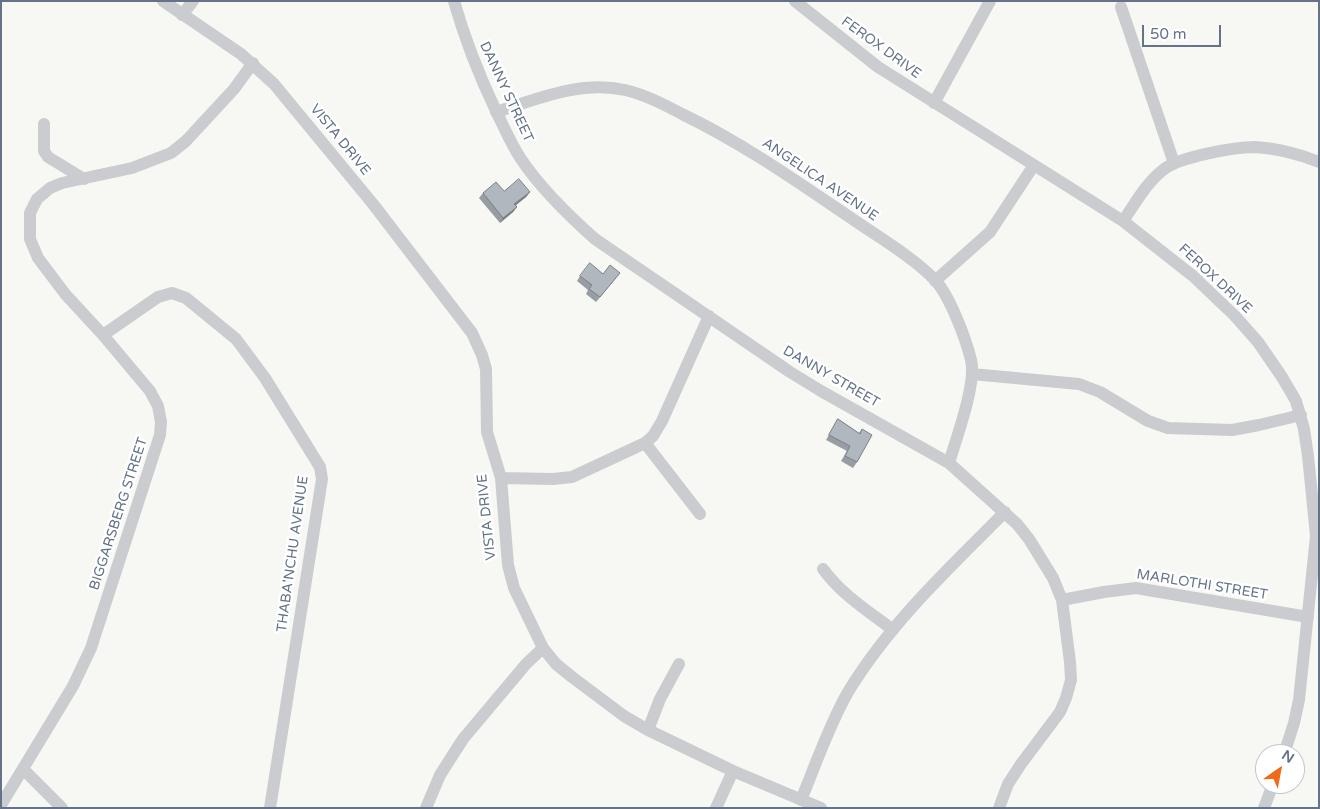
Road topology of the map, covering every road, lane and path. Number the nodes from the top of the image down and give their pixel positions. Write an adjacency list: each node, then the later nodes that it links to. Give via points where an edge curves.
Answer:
1 (163, 1): 7 (street, VISTA DRIVE)
2 (193, 1): 7 (street)
3 (454, 1): 10 (street, DANNY STREET, via 469,52)
4 (795, 1): 9 (street, FEROX DRIVE, via 878,67)
5 (990, 1): 9 (street)
6 (1121, 7): 13 (street)
7 (182, 15): 8 (street, VISTA DRIVE)
8 (253, 63): 15 (street, via 234,89 171,153 132,168); 24 (street, VISTA DRIVE, via 322,141 472,333 486,369 487,432)
9 (934, 103): 14 (street, FEROX DRIVE)
10 (496, 112): 17 (street, ANGELICA AVENUE, via 578,89 602,87 644,95 742,146 879,238); 18 (street, DANNY STREET, via 522,160 568,215 595,240)
11 (44, 124): 15 (street, via 44,151 48,157)
12 (1319, 162): 13 (street, via 1256,147 1204,154)
13 (1174, 163): 16 (street, via 1157,174)
14 (1034, 165): 16 (street, FEROX DRIVE); 17 (street, via 990,232)
15 (84, 179): 19 (street, BIGGARSBERG STREET, via 50,188 38,199 30,213 30,239 66,295)
16 (1123, 221): 21 (street, FEROX DRIVE, via 1193,276 1247,328 1282,377)
17 (935, 281): 20 (street, ANGELICA AVENUE, via 951,308 972,361)
18 (709, 316): 22 (street, via 662,421 653,436); 23 (street, DANNY STREET, via 821,391)
19 (104, 335): 36 (street, BIGGARSBERG STREET, via 150,391 158,406 160,435 92,648); 42 (street, THABA'NCHU AVENUE, via 158,297 172,293 186,298 236,339 265,378 320,467 322,479)
20 (972, 374): 21 (street, via 1079,384 1100,392 1148,421 1168,428 1232,430); 23 (street, ANGELICA AVENUE)
21 (1301, 415): 27 (street, FEROX DRIVE)
22 (644, 443): 24 (street, via 572,477); 26 (street)
23 (949, 463): 25 (street, DANNY STREET)
24 (501, 478): 32 (street, VISTA DRIVE, via 508,566 514,588)
25 (1005, 512): 29 (street, DANNY STREET, via 1043,560); 31 (street, via 943,573)
26 (700, 514)
27 (1317, 536): 30 (street, FEROX DRIVE)
28 (823, 569): 31 (street, via 836,586)
29 (1062, 600): 30 (street, MARLOTHI STREET, via 1136,588); 46 (street, DANNY STREET, via 1071,680 1066,698 1060,712 1008,784)
30 (1308, 617): 35 (street, FEROX DRIVE, via 1299,700)
31 (893, 630): 39 (street, via 847,694)
32 (543, 648): 34 (street, VISTA DRIVE, via 572,677); 43 (street, via 463,740 440,775)
33 (679, 664): 34 (street)
34 (648, 730): 37 (street, VISTA DRIVE)
35 (1287, 744)
36 (23, 769): 40 (street, BIGGARSBERG STREET); 41 (street)
37 (733, 771): 39 (street, VISTA DRIVE); 44 (street)
38 (1269, 794): 47 (street)
39 (801, 800): 45 (street, VISTA DRIVE)
40 (1, 805)
41 (62, 808)
42 (270, 808)
43 (426, 808)
44 (716, 808)
45 (821, 808)
46 (998, 808)
47 (1264, 808)

